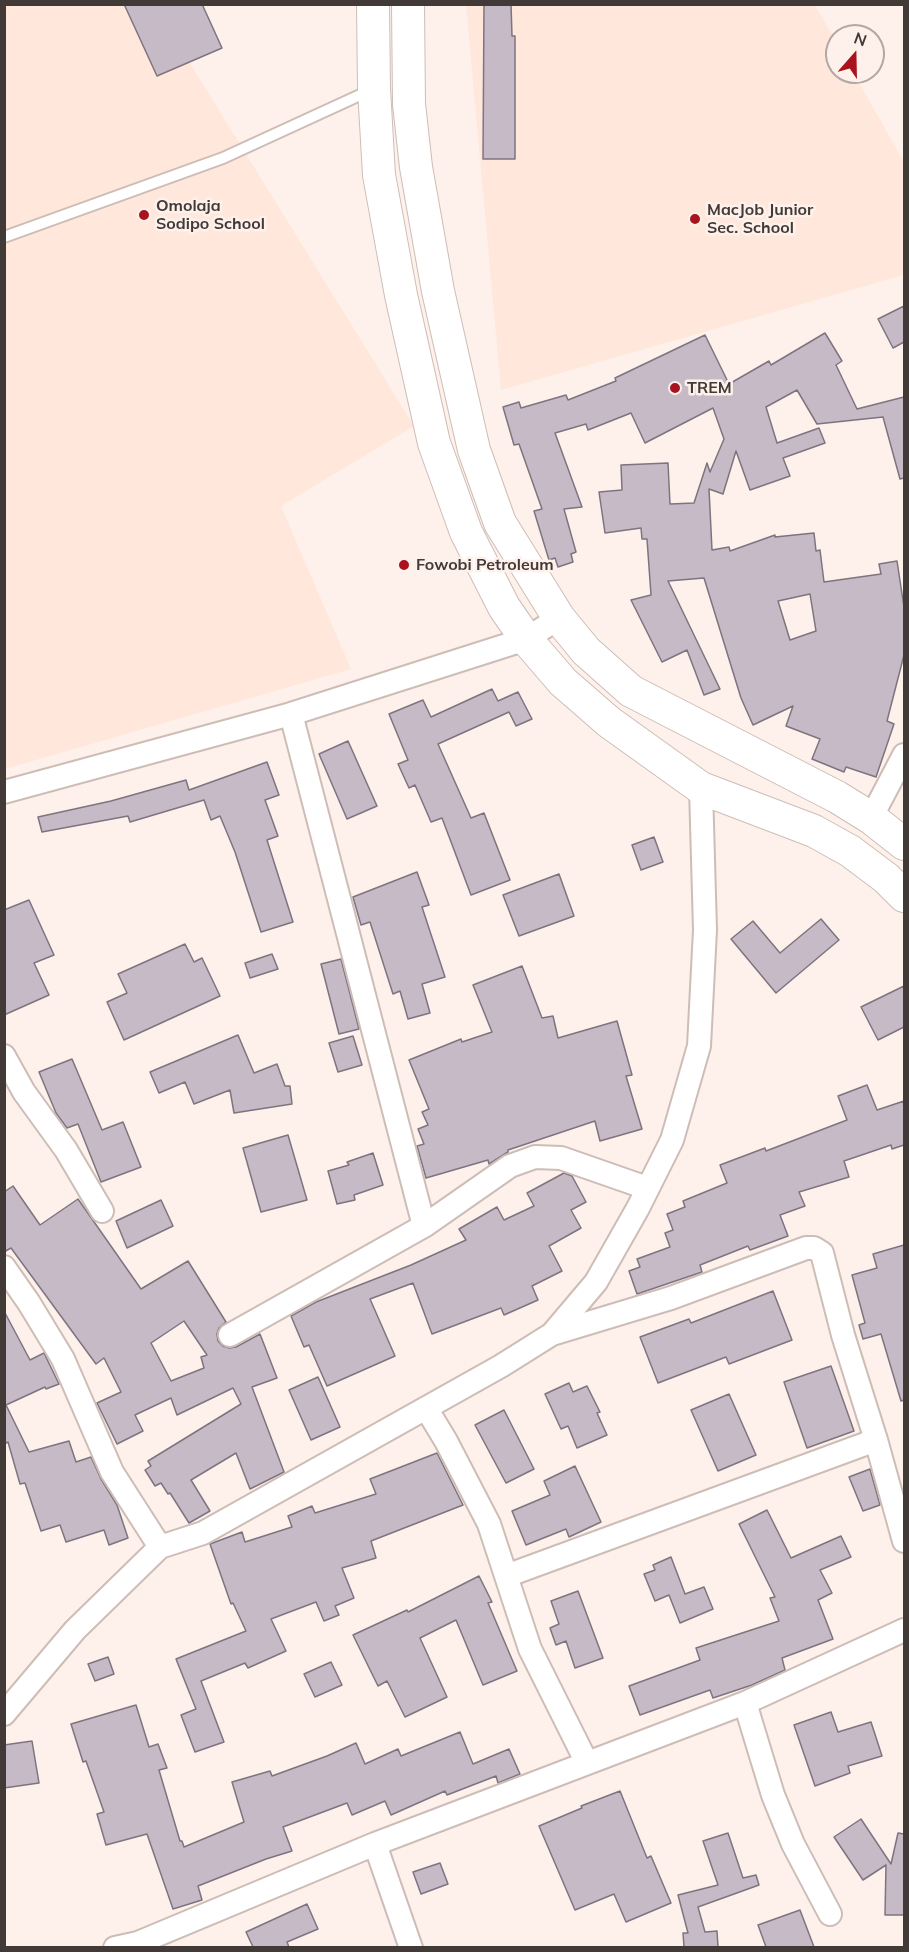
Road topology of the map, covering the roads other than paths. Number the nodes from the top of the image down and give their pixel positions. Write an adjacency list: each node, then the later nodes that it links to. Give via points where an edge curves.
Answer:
1 (373, 4): 3 (main road)
2 (408, 4): 5 (main road, via 409,104 416,167 438,291 474,450 500,523)
3 (374, 89): 4 (lane, via 223,158); 6 (main road, via 379,176 434,443 466,532 504,607)
4 (4, 237)
5 (559, 618): 6 (street); 11 (main road, via 586,651 631,691 837,797)
6 (526, 639): 7 (street); 9 (main road, via 563,682 609,722)
7 (291, 714): 10 (street); 17 (street)
8 (904, 755): 11 (street)
9 (701, 788): 13 (main road, via 814,831 850,851); 15 (street, via 705,930 699,1047 672,1140)
10 (4, 792)
11 (871, 819): 12 (main road)
12 (904, 844)
13 (904, 896)
14 (4, 1056): 16 (street)
15 (647, 1188): 17 (street, via 561,1158 535,1157 510,1166); 20 (street, via 596,1282)
16 (102, 1211)
17 (424, 1226): 19 (street)
18 (4, 1267): 24 (street, via 63,1359 112,1472)
19 (230, 1335)
20 (552, 1335): 21 (street); 22 (street, via 814,1248 822,1253)
21 (426, 1407): 24 (street, via 203,1533); 25 (street, via 489,1524)
22 (876, 1440): 23 (street); 25 (street)
23 (904, 1541)
24 (160, 1547): 28 (street, via 75,1630)
25 (507, 1576): 29 (street, via 530,1649)
26 (904, 1630): 27 (street)
27 (745, 1703): 29 (street); 31 (street, via 773,1795 793,1844)
28 (4, 1714)
29 (587, 1763): 30 (street)
30 (375, 1844): 32 (street, via 138,1943); 33 (street)
31 (830, 1914)
32 (115, 1947)
33 (411, 1947)

